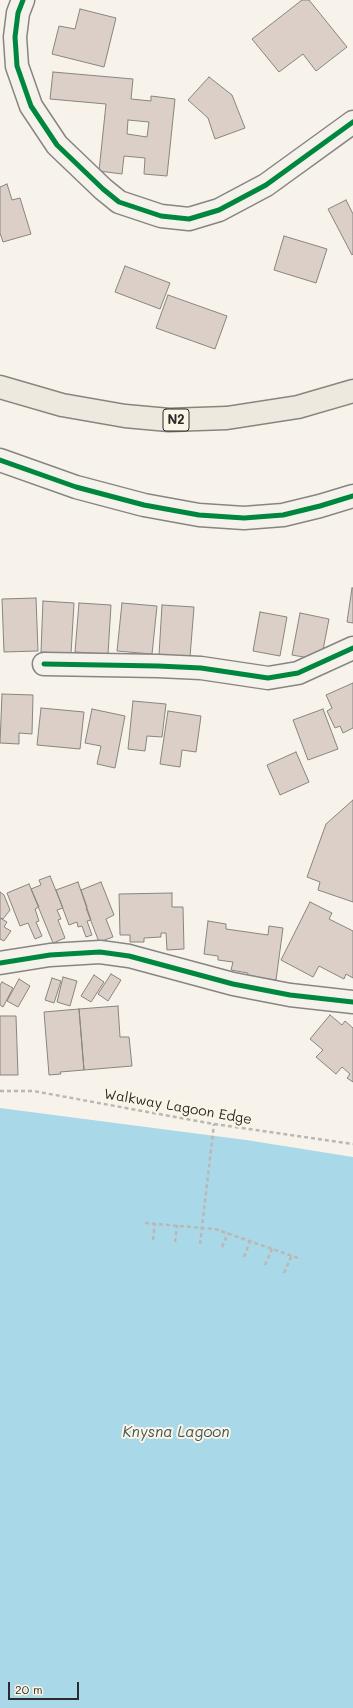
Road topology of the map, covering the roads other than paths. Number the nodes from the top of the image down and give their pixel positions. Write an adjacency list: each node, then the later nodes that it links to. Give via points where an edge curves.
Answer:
1 (23, 0): 2 (street, via 18,13 16,31 17,66 31,106 57,145 119,202 162,216 189,219 219,210 266,185)
2 (353, 122)
3 (0, 387): 4 (highway, N2, via 62,405 125,416 169,420 227,418 298,407)
4 (353, 391)
5 (0, 460): 6 (street, via 76,486 144,505 199,515 244,518 283,515)
6 (353, 496)
7 (353, 648): 8 (street, via 298,673 268,678 201,668)
8 (44, 664)
9 (0, 963): 10 (street, via 50,955 100,952 129,956 240,985 290,995)
10 (353, 1002)

